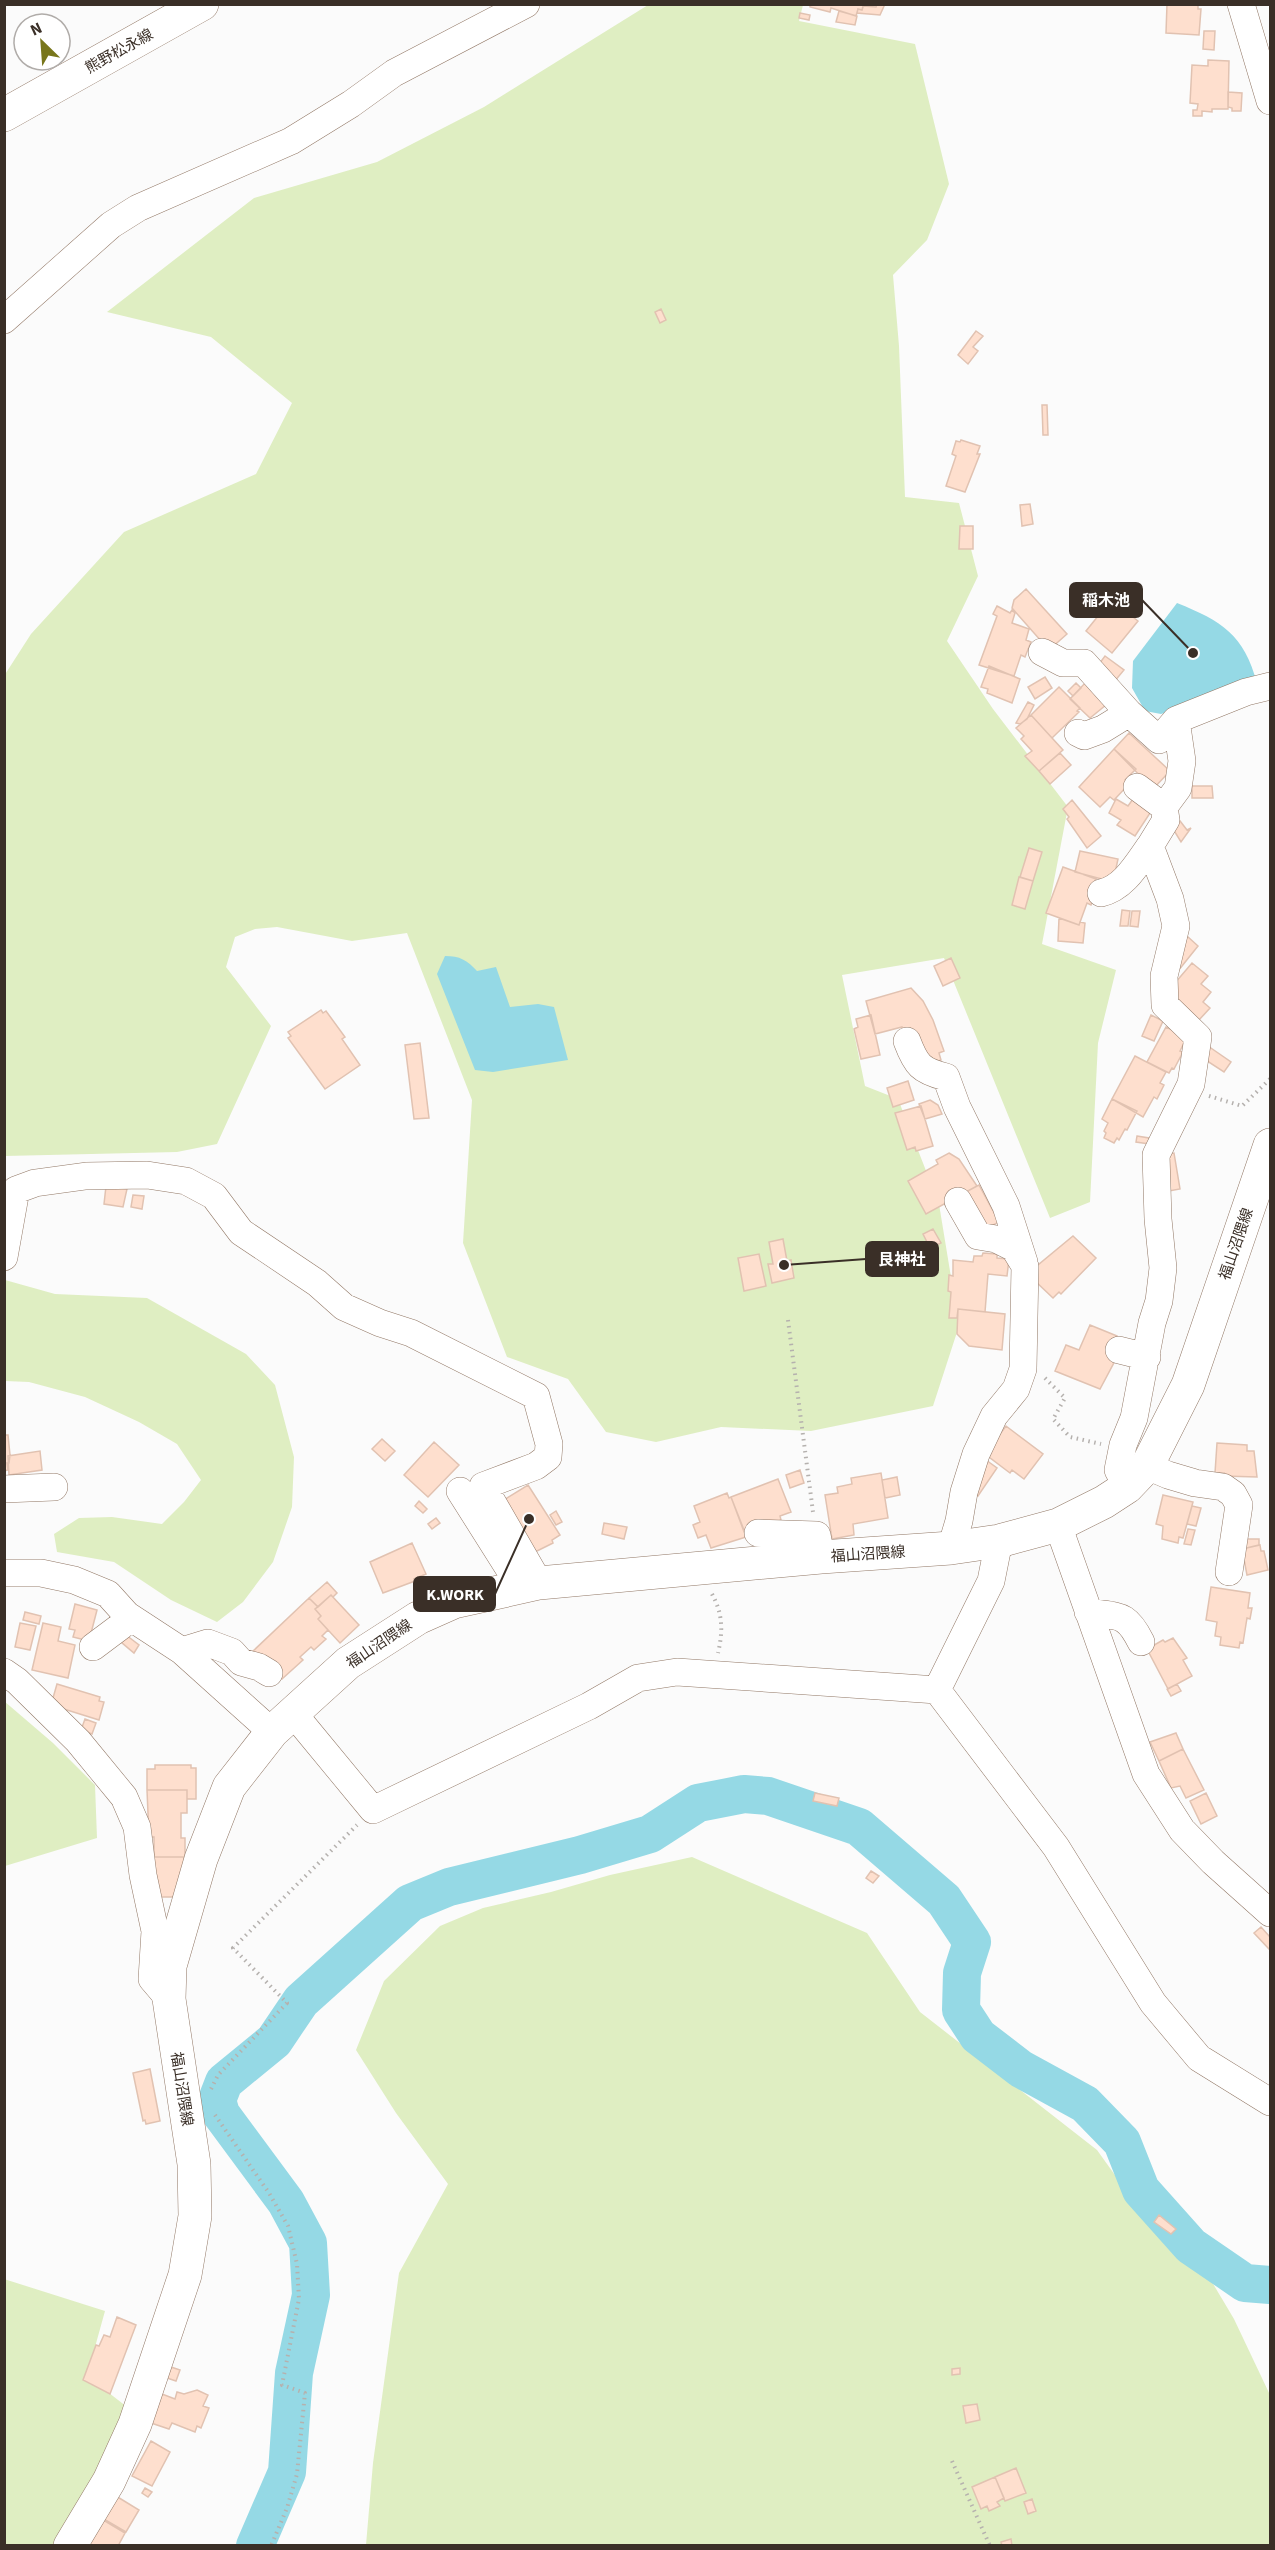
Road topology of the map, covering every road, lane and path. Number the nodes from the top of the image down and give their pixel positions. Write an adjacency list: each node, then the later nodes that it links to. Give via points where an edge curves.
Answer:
1 (202, 4): 5 (main road, 熊野松永線)
2 (526, 4): 6 (street, via 394,73 291,141 138,208 111,225)
3 (1242, 4): 4 (street)
4 (1270, 101)
5 (4, 116)
6 (4, 320)
7 (1042, 652): 9 (street, via 1063,663 1084,663)
8 (1270, 686): 10 (street)
9 (1129, 713): 10 (street, via 1159,740); 11 (street, via 1103,729 1084,736)
10 (1176, 720): 13 (street, via 1182,761 1178,788)
11 (1078, 733)
12 (1137, 787): 13 (street)
13 (1164, 807): 14 (street, via 1166,820)
14 (1150, 846): 15 (street, via 1113,891); 18 (street, via 1176,926 1164,976 1165,1005 1198,1037)
15 (1101, 893)
16 (907, 1041): 22 (street, via 915,1061 929,1073 946,1077 1006,1206)
17 (1270, 1079): 18 (path, via 1242,1106 1212,1098)
18 (1191, 1084): 26 (street, via 1156,1155 1163,1268)
19 (1270, 1145): 27 (main road, 福山沼隈線, via 1188,1384)
20 (958, 1201): 22 (street, via 978,1236 1014,1248)
21 (4, 1257): 39 (street, via 16,1190 35,1183 86,1176 147,1175 186,1181 214,1196 241,1232 318,1283 344,1307 411,1333 536,1396 549,1444 548,1457 536,1466 483,1486)
22 (1025, 1266): 25 (street)
23 (788, 1320): 34 (path)
24 (1119, 1350): 26 (street)
25 (1023, 1356): 27 (path, via 1065,1398 1053,1419 1071,1437 1095,1443); 35 (street, via 1016,1389 994,1416 976,1454)
26 (1147, 1357): 27 (street, via 1134,1418)
27 (1132, 1466): 31 (main road, 福山沼隈線, via 1104,1502); 37 (street, via 1223,1487 1233,1494 1239,1505)
28 (54, 1487): 29 (street)
29 (4, 1489)
30 (460, 1491): 39 (street)
31 (1058, 1525): 33 (main road, 福山沼隈線); 40 (street)
32 (758, 1533): 34 (street)
33 (999, 1541): 35 (main road, 福山沼隈線); 48 (street, via 991,1581)
34 (819, 1546): 35 (main road, 福山沼隈線); 36 (main road, 福山沼隈線)
35 (951, 1548)
36 (698, 1570): 39 (main road, 福山沼隈線); 47 (path, via 716,1602 723,1632)
37 (1229, 1572)
38 (4, 1573): 41 (street, via 41,1573 74,1580 108,1594)
39 (530, 1584): 49 (main road, 福山沼隈線, via 454,1602 418,1618 348,1663)
40 (1088, 1612): 42 (street, via 1124,1618); 51 (street, via 1146,1774 1182,1830)
41 (127, 1615): 43 (street, via 121,1626); 44 (street)
42 (1141, 1642)
43 (93, 1647)
44 (182, 1651): 46 (street, via 208,1643); 49 (street)
45 (4, 1672): 52 (street, via 78,1741 124,1797 137,1827 155,1931 152,1979)
46 (268, 1673)
47 (712, 1674): 48 (street); 50 (street, via 677,1672 638,1678 589,1706)
48 (938, 1690): 54 (street, via 1056,1847 1153,2003 1199,2058)
49 (282, 1722): 50 (street); 52 (main road, 福山沼隈線, via 229,1787 201,1858 170,1966)
50 (373, 1810): 53 (path, via 234,1948 287,2003 218,2075)
51 (1270, 1913)
52 (169, 1999): 57 (main road, 福山沼隈線, via 194,2164 195,2216 185,2275 135,2424 109,2481)
53 (209, 2092)
54 (1270, 2102)
55 (211, 2110): 58 (path, via 288,2226 297,2265 299,2300 282,2385 305,2393 297,2474)
56 (952, 2461): 59 (path)
57 (70, 2546)
58 (271, 2546)
59 (990, 2546)

